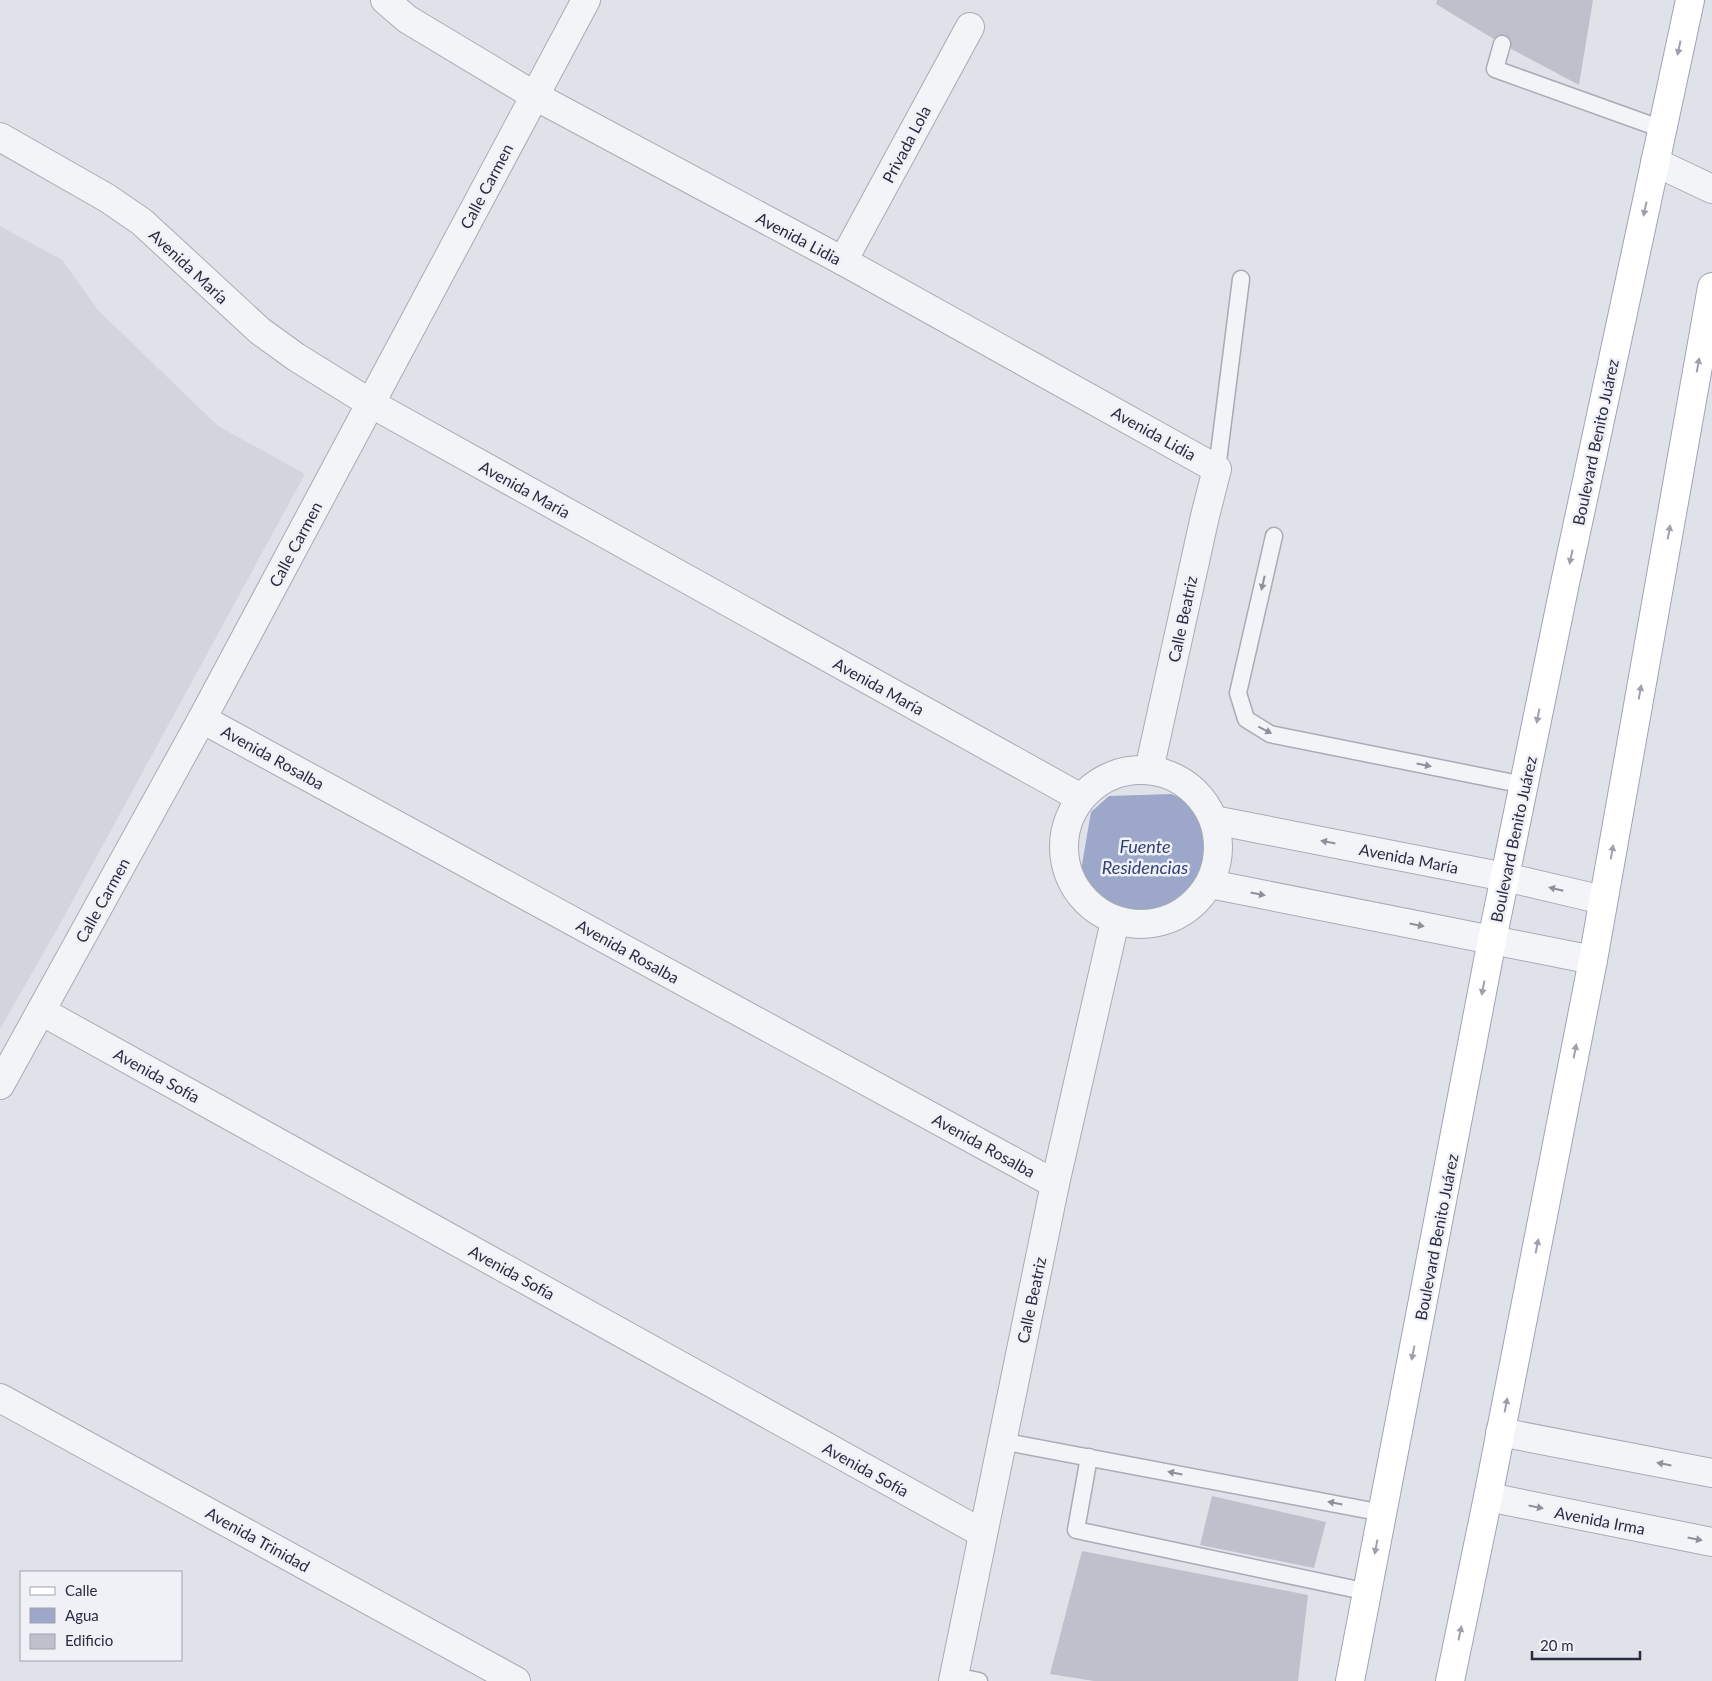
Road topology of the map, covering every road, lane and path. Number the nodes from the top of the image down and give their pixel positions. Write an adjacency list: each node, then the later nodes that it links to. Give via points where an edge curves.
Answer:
1 (385, 0): 6 (street, Avenida Lidia, via 407,19)
2 (586, 0): 6 (street, Calle Carmen)
3 (1690, 0): 7 (main road, Boulevard Benito Juárez, one-way to 7)
4 (970, 27): 11 (street, Privada Lola)
5 (1502, 44): 7 (lane, via 1496,69)
6 (534, 96): 11 (street, Avenida Lidia); 14 (street, Calle Carmen)
7 (1662, 129): 9 (main road, Boulevard Benito Juárez)
8 (0, 137): 14 (street, Avenida María, via 135,217 260,331)
9 (1655, 162): 10 (street); 19 (main road, Boulevard Benito Juárez, one-way to 19)
10 (1712, 189)
11 (843, 261): 15 (street, Avenida Lidia)
12 (1242, 279): 15 (lane)
13 (1712, 287): 24 (main road, one-way to 13)
14 (370, 403): 17 (street, Calle Carmen); 20 (street, Avenida María)
15 (1217, 469): 18 (street, Calle Beatriz)
16 (1274, 536): 19 (lane, one-way to 19, via 1238,693 1246,719 1270,734)
17 (202, 719): 28 (street, Calle Carmen); 30 (street, Avenida Rosalba)
18 (1149, 770): 20 (street, via 1124,772 1100,781); 21 (street, via 1170,775 1188,786 1203,801)
19 (1524, 785): 22 (main road, Boulevard Benito Juárez)
20 (1081, 798): 25 (street, via 1066,824 1063,854 1071,882 1089,906)
21 (1214, 820): 22 (street, Avenida María, one-way to 21); 23 (street, via 1218,841 1217,864)
22 (1505, 877): 24 (street, Avenida María, one-way to 22); 26 (main road, Boulevard Benito Juárez)
23 (1210, 884): 25 (street, via 1192,906 1169,920 1142,925); 26 (street, one-way to 26)
24 (1604, 900): 27 (main road)
25 (1115, 920): 30 (street, Calle Beatriz)
26 (1492, 940): 27 (street); 37 (main road, Boulevard Benito Juárez, one-way to 37)
27 (1593, 960): 32 (main road, one-way to 27)
28 (41, 1011): 29 (street, Calle Carmen); 38 (street, Avenida Sofía)
29 (0, 1085)
30 (1055, 1184): 33 (street, Calle Beatriz)
31 (0, 1398): 42 (street, Avenida Trinidad)
32 (1500, 1432): 35 (street, one-way to 32); 36 (main road)
33 (1001, 1441): 34 (lane); 38 (street, Calle Beatriz)
34 (1089, 1457): 37 (lane, one-way to 34); 40 (lane, via 1076,1530)
35 (1712, 1473)
36 (1488, 1497): 39 (street, Avenida Irma, one-way to 39); 44 (main road, one-way to 36)
37 (1383, 1512): 40 (main road, Boulevard Benito Juárez, one-way to 40)
38 (982, 1533): 41 (street, Calle Beatriz)
39 (1712, 1542)
40 (1368, 1592): 43 (main road, Boulevard Benito Juárez)
41 (962, 1679)
42 (516, 1681)
43 (1350, 1681)
44 (1450, 1681)

